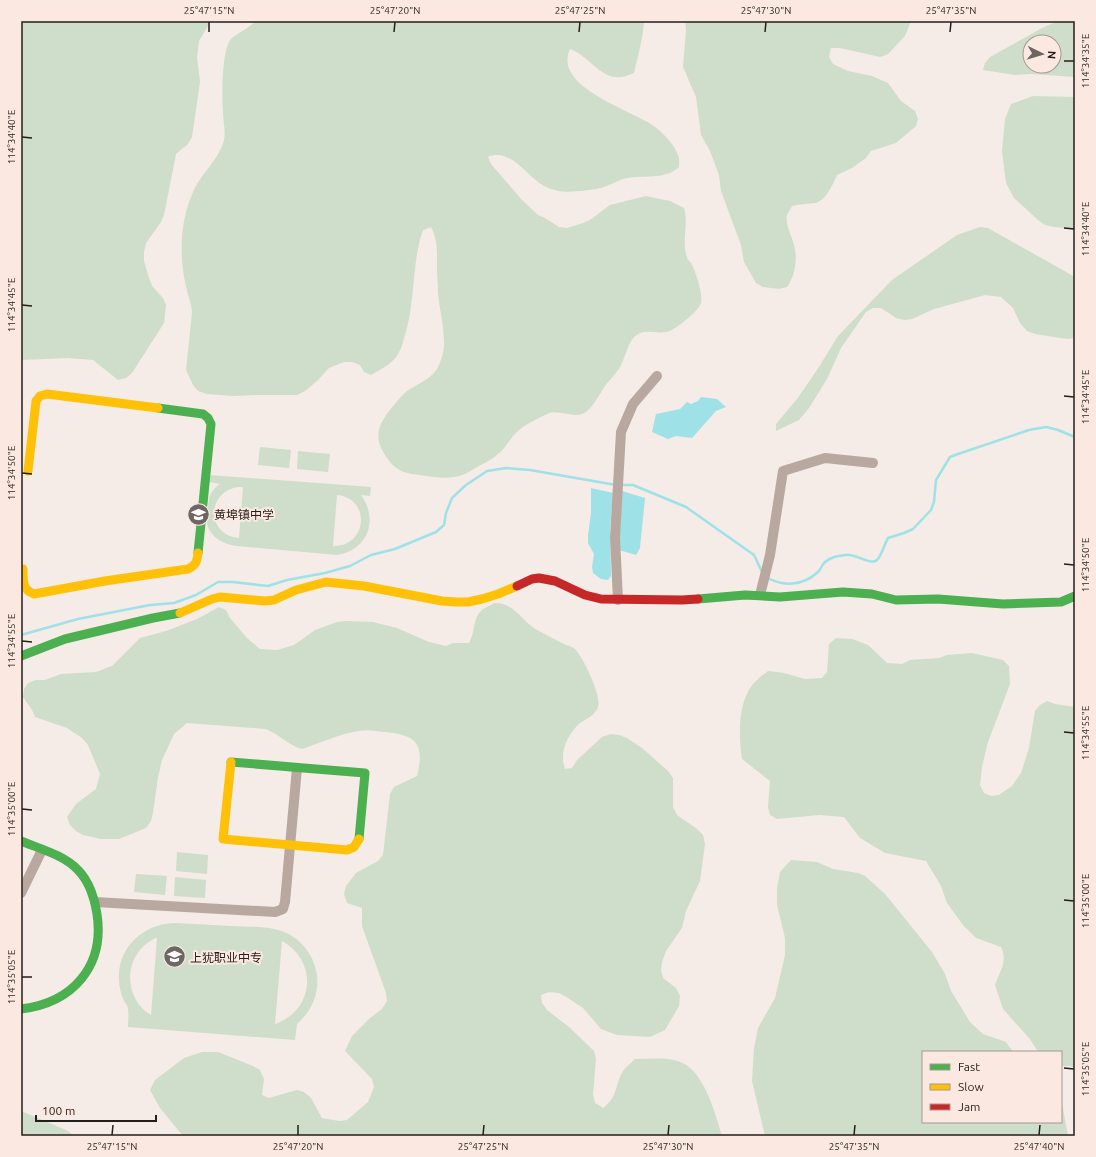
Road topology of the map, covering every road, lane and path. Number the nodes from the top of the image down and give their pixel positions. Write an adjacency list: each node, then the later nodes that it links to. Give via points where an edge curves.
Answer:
1 (657, 376): 7 (street, via 633,404 621,432 615,538)
2 (872, 463): 5 (street, via 825,458 784,471 770,555)
3 (28, 471): 4 (street, via 36,401 42,394 203,414 210,420 194,566 34,594 24,588)
4 (23, 570)
5 (760, 596): 6 (street, via 843,592 896,600 938,599 1003,604 1060,602); 7 (street)
6 (1075, 596)
7 (618, 600): 8 (street, via 585,595 555,581 540,578 482,599 462,602 326,582 304,587 274,600 220,597 178,614 72,638)
8 (21, 656)
9 (297, 768): 11 (street); 11 (street, via 365,773 358,840 355,847 347,850); 11 (street, via 231,762 223,839)
10 (21, 841): 12 (street)
11 (290, 844): 14 (street, via 285,902 283,909 275,912)
12 (42, 850): 13 (street); 14 (street, via 68,862 82,873)
13 (21, 893)
14 (95, 902): 15 (street, via 98,922 97,945 90,968 68,992 42,1005)
15 (21, 1009)

